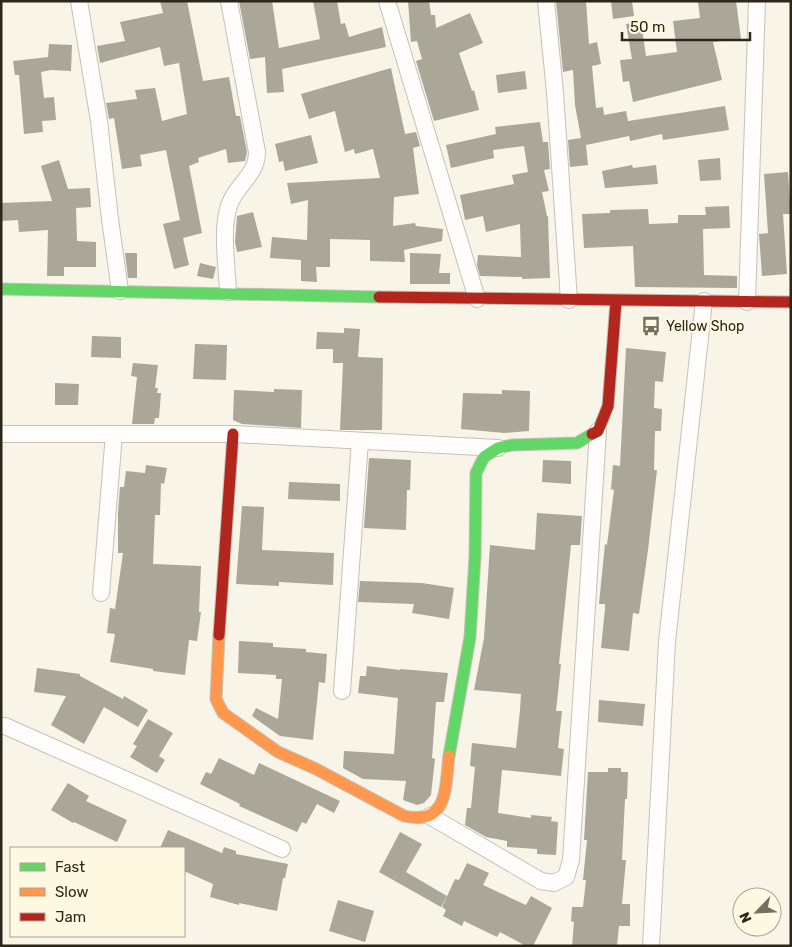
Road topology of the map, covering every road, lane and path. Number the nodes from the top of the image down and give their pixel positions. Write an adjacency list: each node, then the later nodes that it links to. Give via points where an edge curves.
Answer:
1 (79, 1): 7 (street, via 100,121)
2 (229, 1): 8 (street, via 257,162 230,203 225,219)
3 (387, 1): 9 (street)
4 (546, 1): 10 (street)
5 (757, 1): 13 (street)
6 (1, 289): 7 (street)
7 (120, 291): 8 (street)
8 (228, 292): 9 (street)
9 (477, 300): 10 (street)
10 (569, 300): 11 (street)
11 (616, 301): 12 (street); 15 (street, via 608,406)
12 (704, 302): 13 (street); 26 (street, via 667,642)
13 (747, 302): 14 (street)
14 (791, 302)
15 (598, 431): 20 (street, via 577,443); 24 (street, via 571,860 566,876 554,883 541,881)
16 (1, 434): 17 (street)
17 (114, 434): 18 (street); 21 (street)
18 (234, 434): 19 (street); 24 (street, via 216,681 216,699 223,713 278,752 404,816 417,819)
19 (360, 441): 20 (street); 22 (street)
20 (498, 448): 24 (street, via 484,456 476,473 470,637 444,799)
21 (101, 593)
22 (342, 691)
23 (1, 726): 25 (street)
24 (430, 816)
25 (282, 849)
26 (651, 946)

